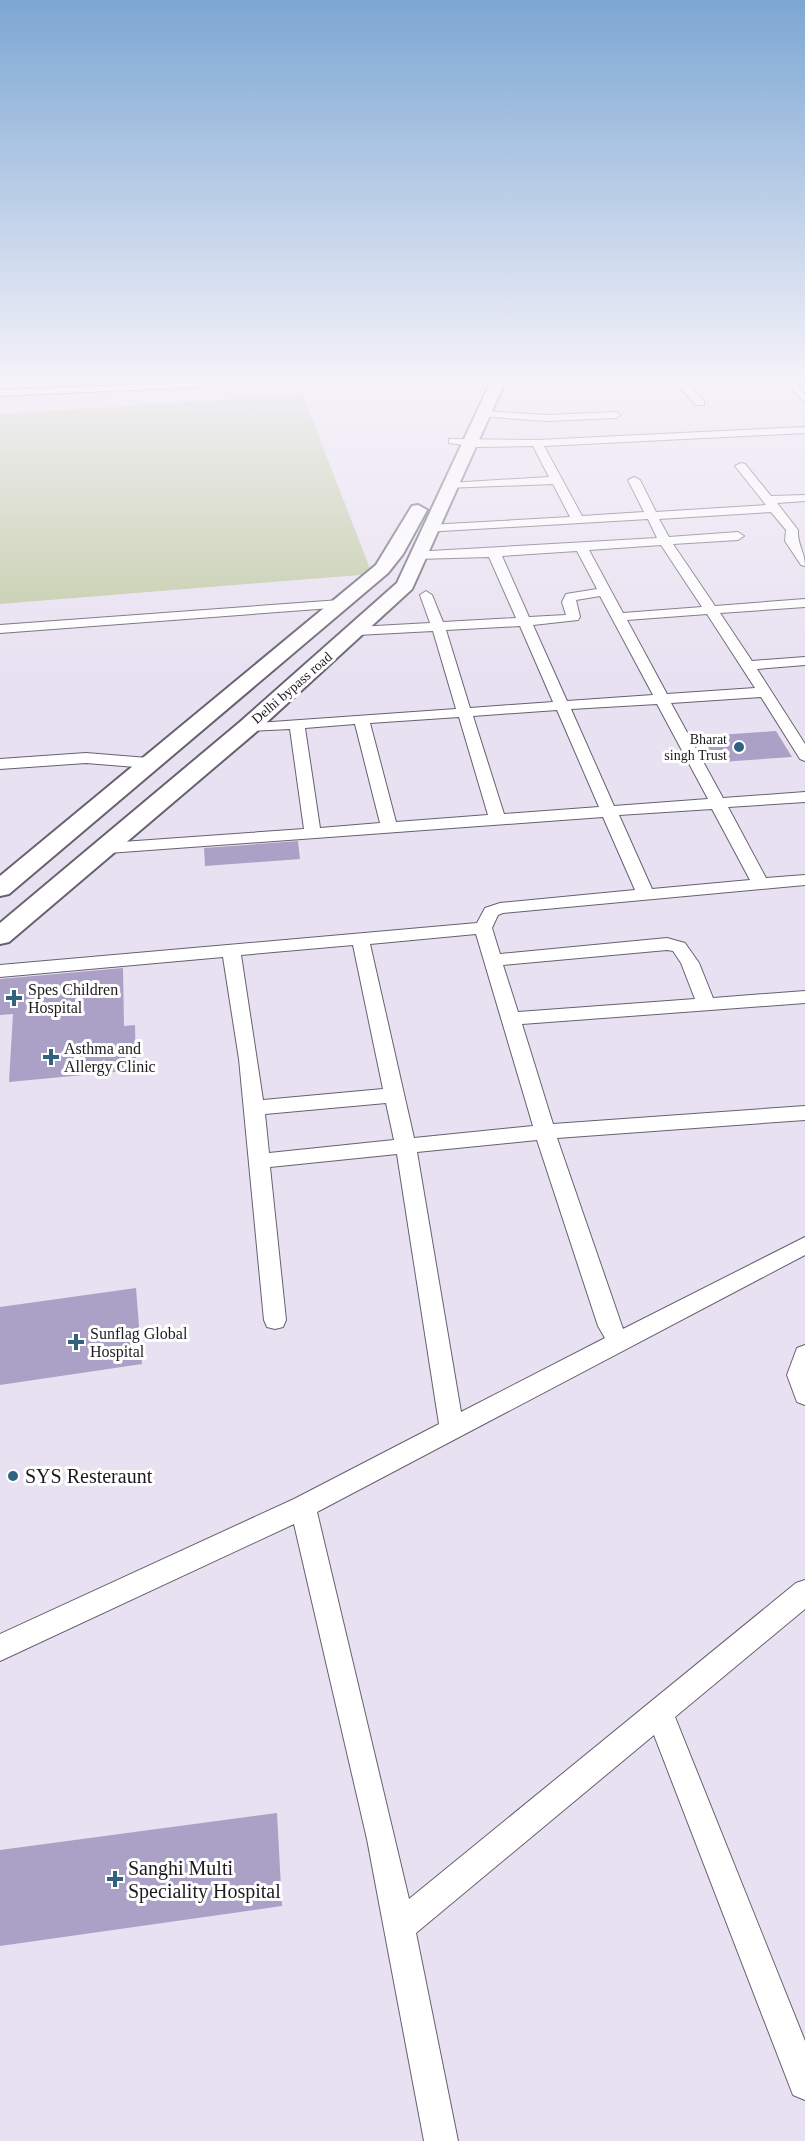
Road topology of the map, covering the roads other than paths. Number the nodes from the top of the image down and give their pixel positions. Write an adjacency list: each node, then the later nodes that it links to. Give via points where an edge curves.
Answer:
1 (451, 475): 6 (main road, Delhi bypass road)
2 (553, 475): 4 (street)
3 (748, 475): 9 (street)
4 (556, 480): 6 (street); 11 (street)
5 (634, 480): 10 (street)
6 (449, 486): 12 (main road, Delhi bypass road)
7 (427, 491): 19 (main road, Delhi bypass road)
8 (805, 498): 9 (street)
9 (771, 504): 10 (street); 17 (street, via 792,530 791,541)
10 (651, 515): 11 (street); 14 (street)
11 (578, 520): 12 (street)
12 (428, 529): 18 (main road, Delhi bypass road)
13 (738, 536): 14 (street)
14 (665, 542): 15 (street); 24 (street)
15 (581, 547): 16 (street); 20 (street)
16 (494, 553): 18 (street); 26 (street)
17 (805, 562)
18 (414, 564): 29 (main road, Delhi bypass road, via 405,585); 36 (main road)
19 (385, 565): 23 (main road, Delhi bypass road); 36 (main road, via 387,573 375,588)
20 (605, 591): 25 (street); 26 (street, via 571,597 573,617)
21 (426, 595): 28 (street)
22 (805, 603): 24 (street)
23 (340, 604): 27 (street); 40 (main road, Delhi bypass road)
24 (711, 610): 25 (street); 31 (street)
25 (618, 617): 33 (street)
26 (524, 622): 28 (street); 34 (street)
27 (0, 628)
28 (439, 628): 29 (street); 35 (street)
29 (357, 631): 36 (main road, Delhi bypass road)
30 (805, 661): 31 (street)
31 (748, 665): 32 (street)
32 (764, 692): 33 (street); 39 (street)
33 (662, 699): 34 (street); 43 (street)
34 (560, 705): 35 (street); 44 (street)
35 (464, 712): 37 (street); 45 (street)
36 (241, 717): 38 (street); 48 (main road, Delhi bypass road); 53 (main road); 54 (main road)
37 (361, 718): 38 (street); 46 (street)
38 (297, 723): 47 (street)
39 (805, 756)
40 (148, 763): 41 (street, via 86,758); 51 (main road, Delhi bypass road)
41 (0, 764)
42 (805, 797): 43 (street)
43 (716, 803): 44 (street); 50 (street)
44 (607, 811): 45 (street); 52 (street)
45 (497, 819): 46 (street)
46 (389, 827): 47 (street)
47 (313, 833): 48 (street)
48 (108, 848): 56 (main road, Delhi bypass road)
49 (805, 880): 50 (street)
50 (760, 883): 52 (street)
51 (0, 889)
52 (645, 893): 55 (street, via 500,908 490,912)
53 (0, 908)
54 (0, 924)
55 (483, 928): 57 (street); 59 (street)
56 (0, 936)
57 (360, 938): 58 (street); 64 (street)
58 (231, 951): 60 (street); 65 (street)
59 (492, 960): 62 (street, via 667,944 679,947 690,963); 63 (street)
60 (0, 971)
61 (805, 997): 62 (street)
62 (706, 1004): 63 (street)
63 (513, 1019): 67 (street)
64 (395, 1095): 65 (street); 68 (street)
65 (254, 1108): 69 (street)
66 (805, 1113): 67 (street)
67 (545, 1132): 68 (street); 72 (street, via 610,1326)
68 (406, 1147): 69 (street); 75 (street)
69 (259, 1161): 71 (street)
70 (805, 1245): 72 (street)
71 (275, 1320)
72 (619, 1342): 75 (street)
73 (805, 1355): 74 (street, via 798,1379)
74 (805, 1395)
75 (452, 1429): 76 (street)
76 (303, 1507): 78 (street); 80 (street, via 382,1839)
77 (805, 1592): 79 (street)
78 (0, 1648)
79 (660, 1712): 80 (street); 81 (street)
80 (399, 1927): 82 (street)
81 (805, 2083)
82 (441, 2141)

